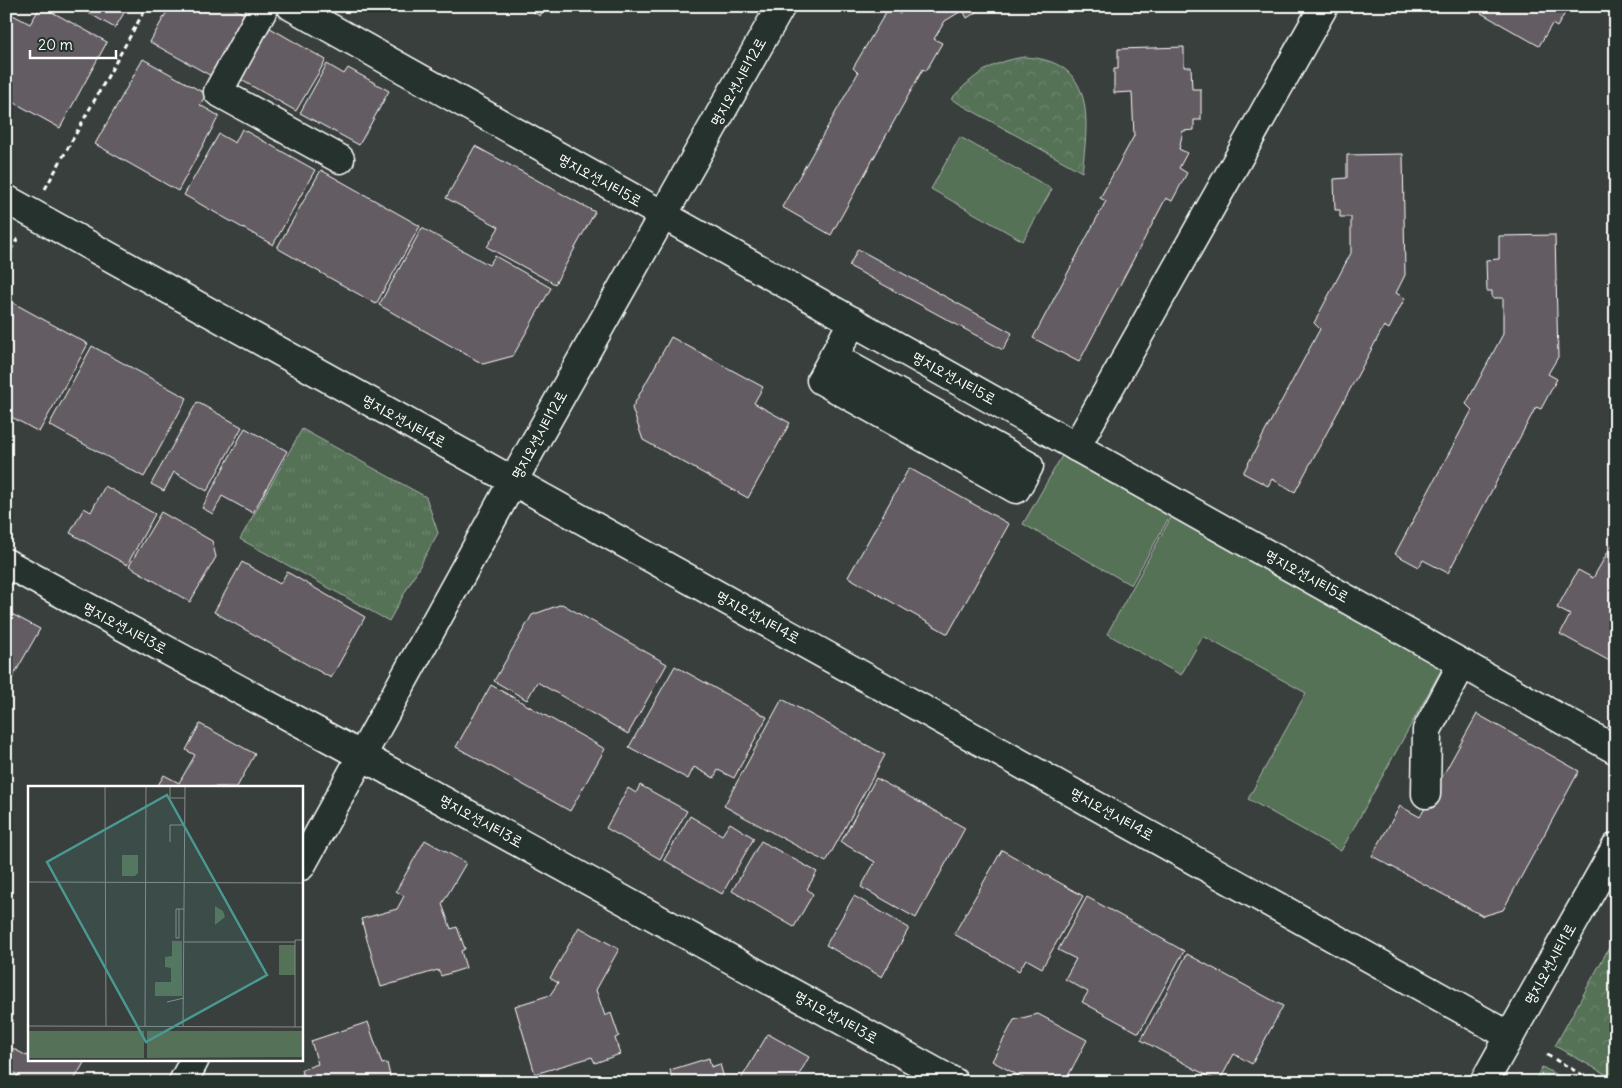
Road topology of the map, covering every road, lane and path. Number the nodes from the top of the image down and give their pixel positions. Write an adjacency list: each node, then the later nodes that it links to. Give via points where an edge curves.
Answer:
1 (147, 6): 8 (path)
2 (265, 6): 6 (street, via 218,92)
3 (291, 6): 9 (street, 명지오션시티5로)
4 (781, 6): 9 (street, 명지오션시티12로)
5 (1324, 6): 12 (street)
6 (340, 160)
7 (6, 199): 8 (street, 명지오션시티4로)
8 (32, 213): 13 (street, 명지오션시티4로)
9 (663, 215): 10 (street, 명지오션시티5로); 13 (street, 명지오션시티12로)
10 (853, 321): 11 (street); 12 (street, 명지오션시티5로)
11 (833, 357): 11 (street, via 821,380 1016,489 1029,466)
12 (1076, 447): 15 (street, 명지오션시티5로)
13 (513, 481): 17 (street, 명지오션시티12로); 21 (street, 명지오션시티4로)
14 (6, 563): 17 (street, 명지오션시티3로)
15 (1462, 664): 16 (street, 명지오션시티5로); 18 (street, via 1427,730)
16 (1616, 750)
17 (362, 756): 20 (street, 명지오션시티12로); 25 (street, 명지오션시티3로)
18 (1426, 794)
19 (1616, 847): 21 (street, 명지오션시티1로)
20 (302, 864)
21 (1510, 1036): 26 (street, 명지오션시티1로)
22 (1546, 1056): 27 (path)
23 (194, 1060): 24 (street)
24 (182, 1082)
25 (954, 1082)
26 (1484, 1082)
27 (1594, 1082)

